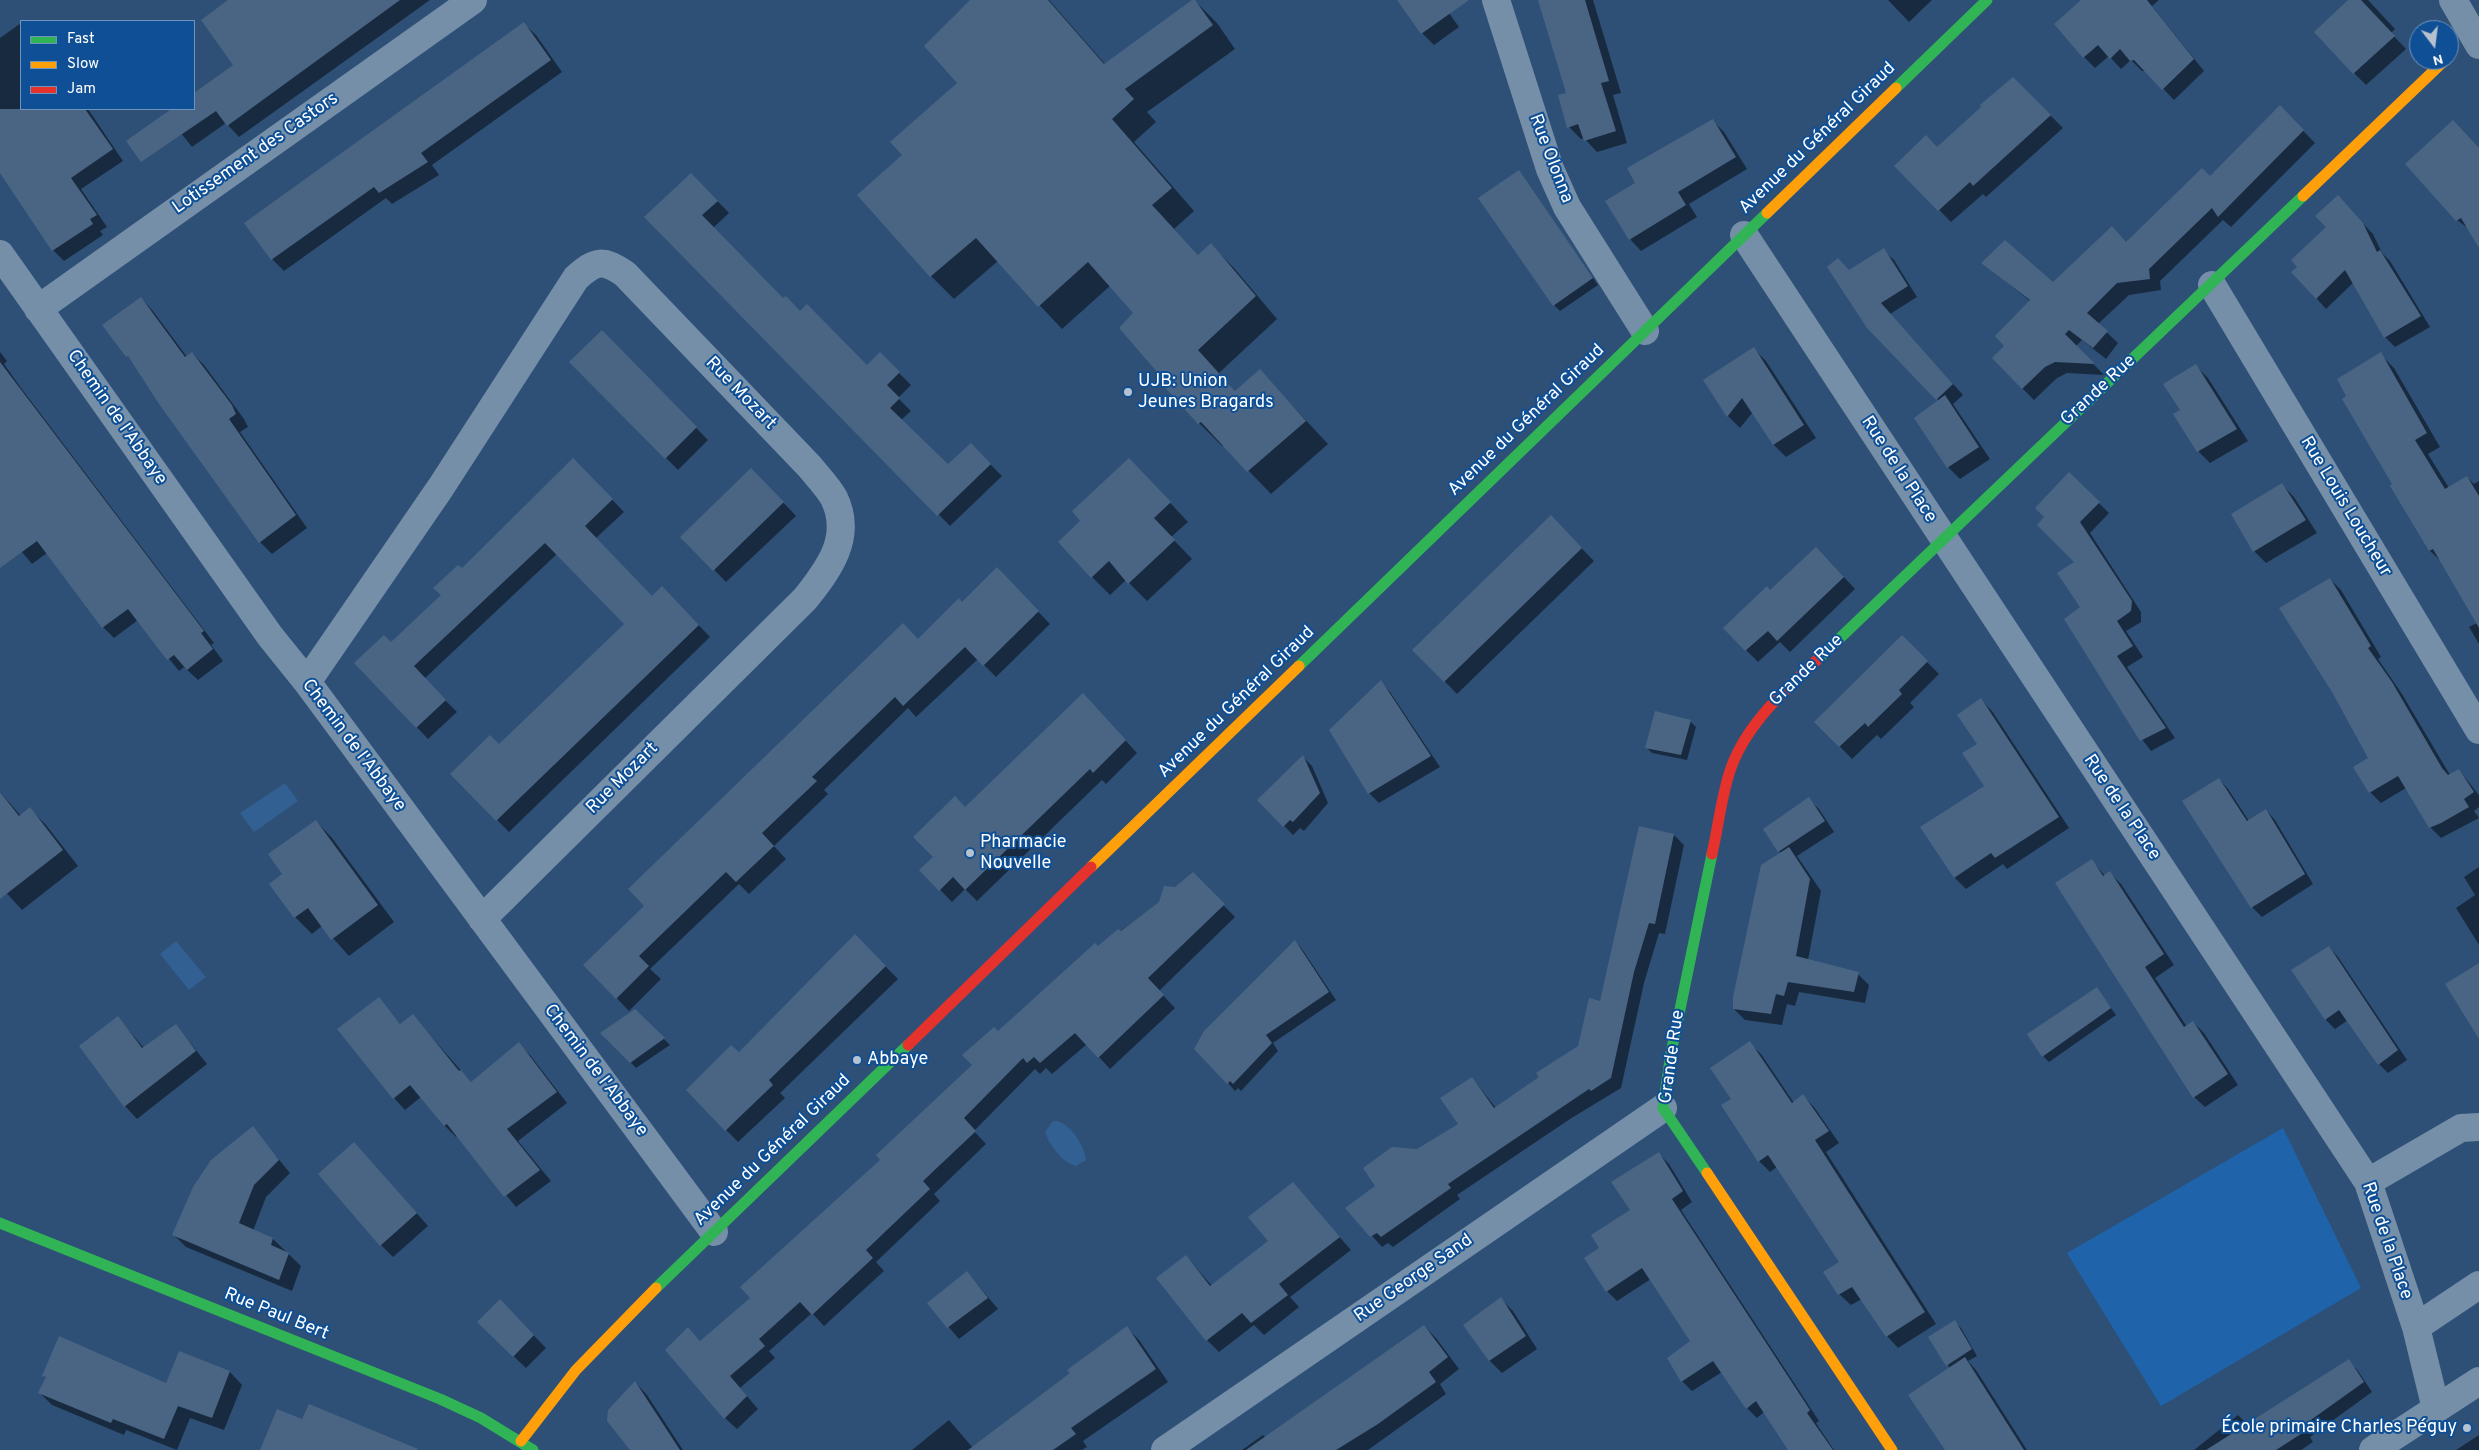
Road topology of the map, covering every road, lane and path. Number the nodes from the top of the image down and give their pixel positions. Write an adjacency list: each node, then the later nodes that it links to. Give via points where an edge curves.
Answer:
1 (473, 0): 11 (street, Lotissement des Castors)
2 (1496, 0): 12 (street, Rue Olonna, via 1556,184 1567,207)
3 (1988, 0): 8 (main road, Avenue du Général Giraud)
4 (2453, 0): 5 (street)
5 (2476, 40): 6 (street)
6 (2459, 50)
7 (2435, 70): 10 (main road, Grande Rue)
8 (1744, 235): 12 (main road, Avenue du Général Giraud); 13 (street, Rue de la Place)
9 (0, 254): 11 (street, Chemin de l'Abbaye)
10 (2212, 285): 13 (main road, Grande Rue); 15 (street, Rue Louis Loucheur)
11 (38, 309): 14 (street, Chemin de l'Abbaye, via 270,636)
12 (1645, 331): 21 (main road, Avenue du Général Giraud)
13 (1943, 539): 17 (main road, Grande Rue, via 1774,701 1739,749 1729,774 1671,1053); 19 (street, Rue de la Place)
14 (307, 682): 16 (street, Chemin de l'Abbaye); 16 (street, Rue Mozart, via 441,487 576,278 601,262 625,274 810,467 833,497 843,521 838,545 826,572 805,599)
15 (2479, 730)
16 (482, 919): 21 (street, Chemin de l'Abbaye)
17 (1663, 1108): 28 (street, Rue George Sand); 29 (main road, Grande Rue)
18 (2479, 1128): 19 (street, via 2461,1128)
19 (2368, 1182): 23 (street, Rue de la Place)
20 (0, 1223): 26 (main road, Rue Paul Bert, via 440,1399)
21 (714, 1232): 26 (main road, Avenue du Général Giraud, via 572,1373)
22 (2479, 1285): 23 (street)
23 (2416, 1327): 25 (street, Rue de la Place)
24 (2479, 1381): 25 (street)
25 (2436, 1409): 30 (street)
26 (521, 1441): 27 (main road, Rue Paul Bert)
27 (533, 1450)
28 (1165, 1450)
29 (1892, 1450)
30 (2373, 1450)

